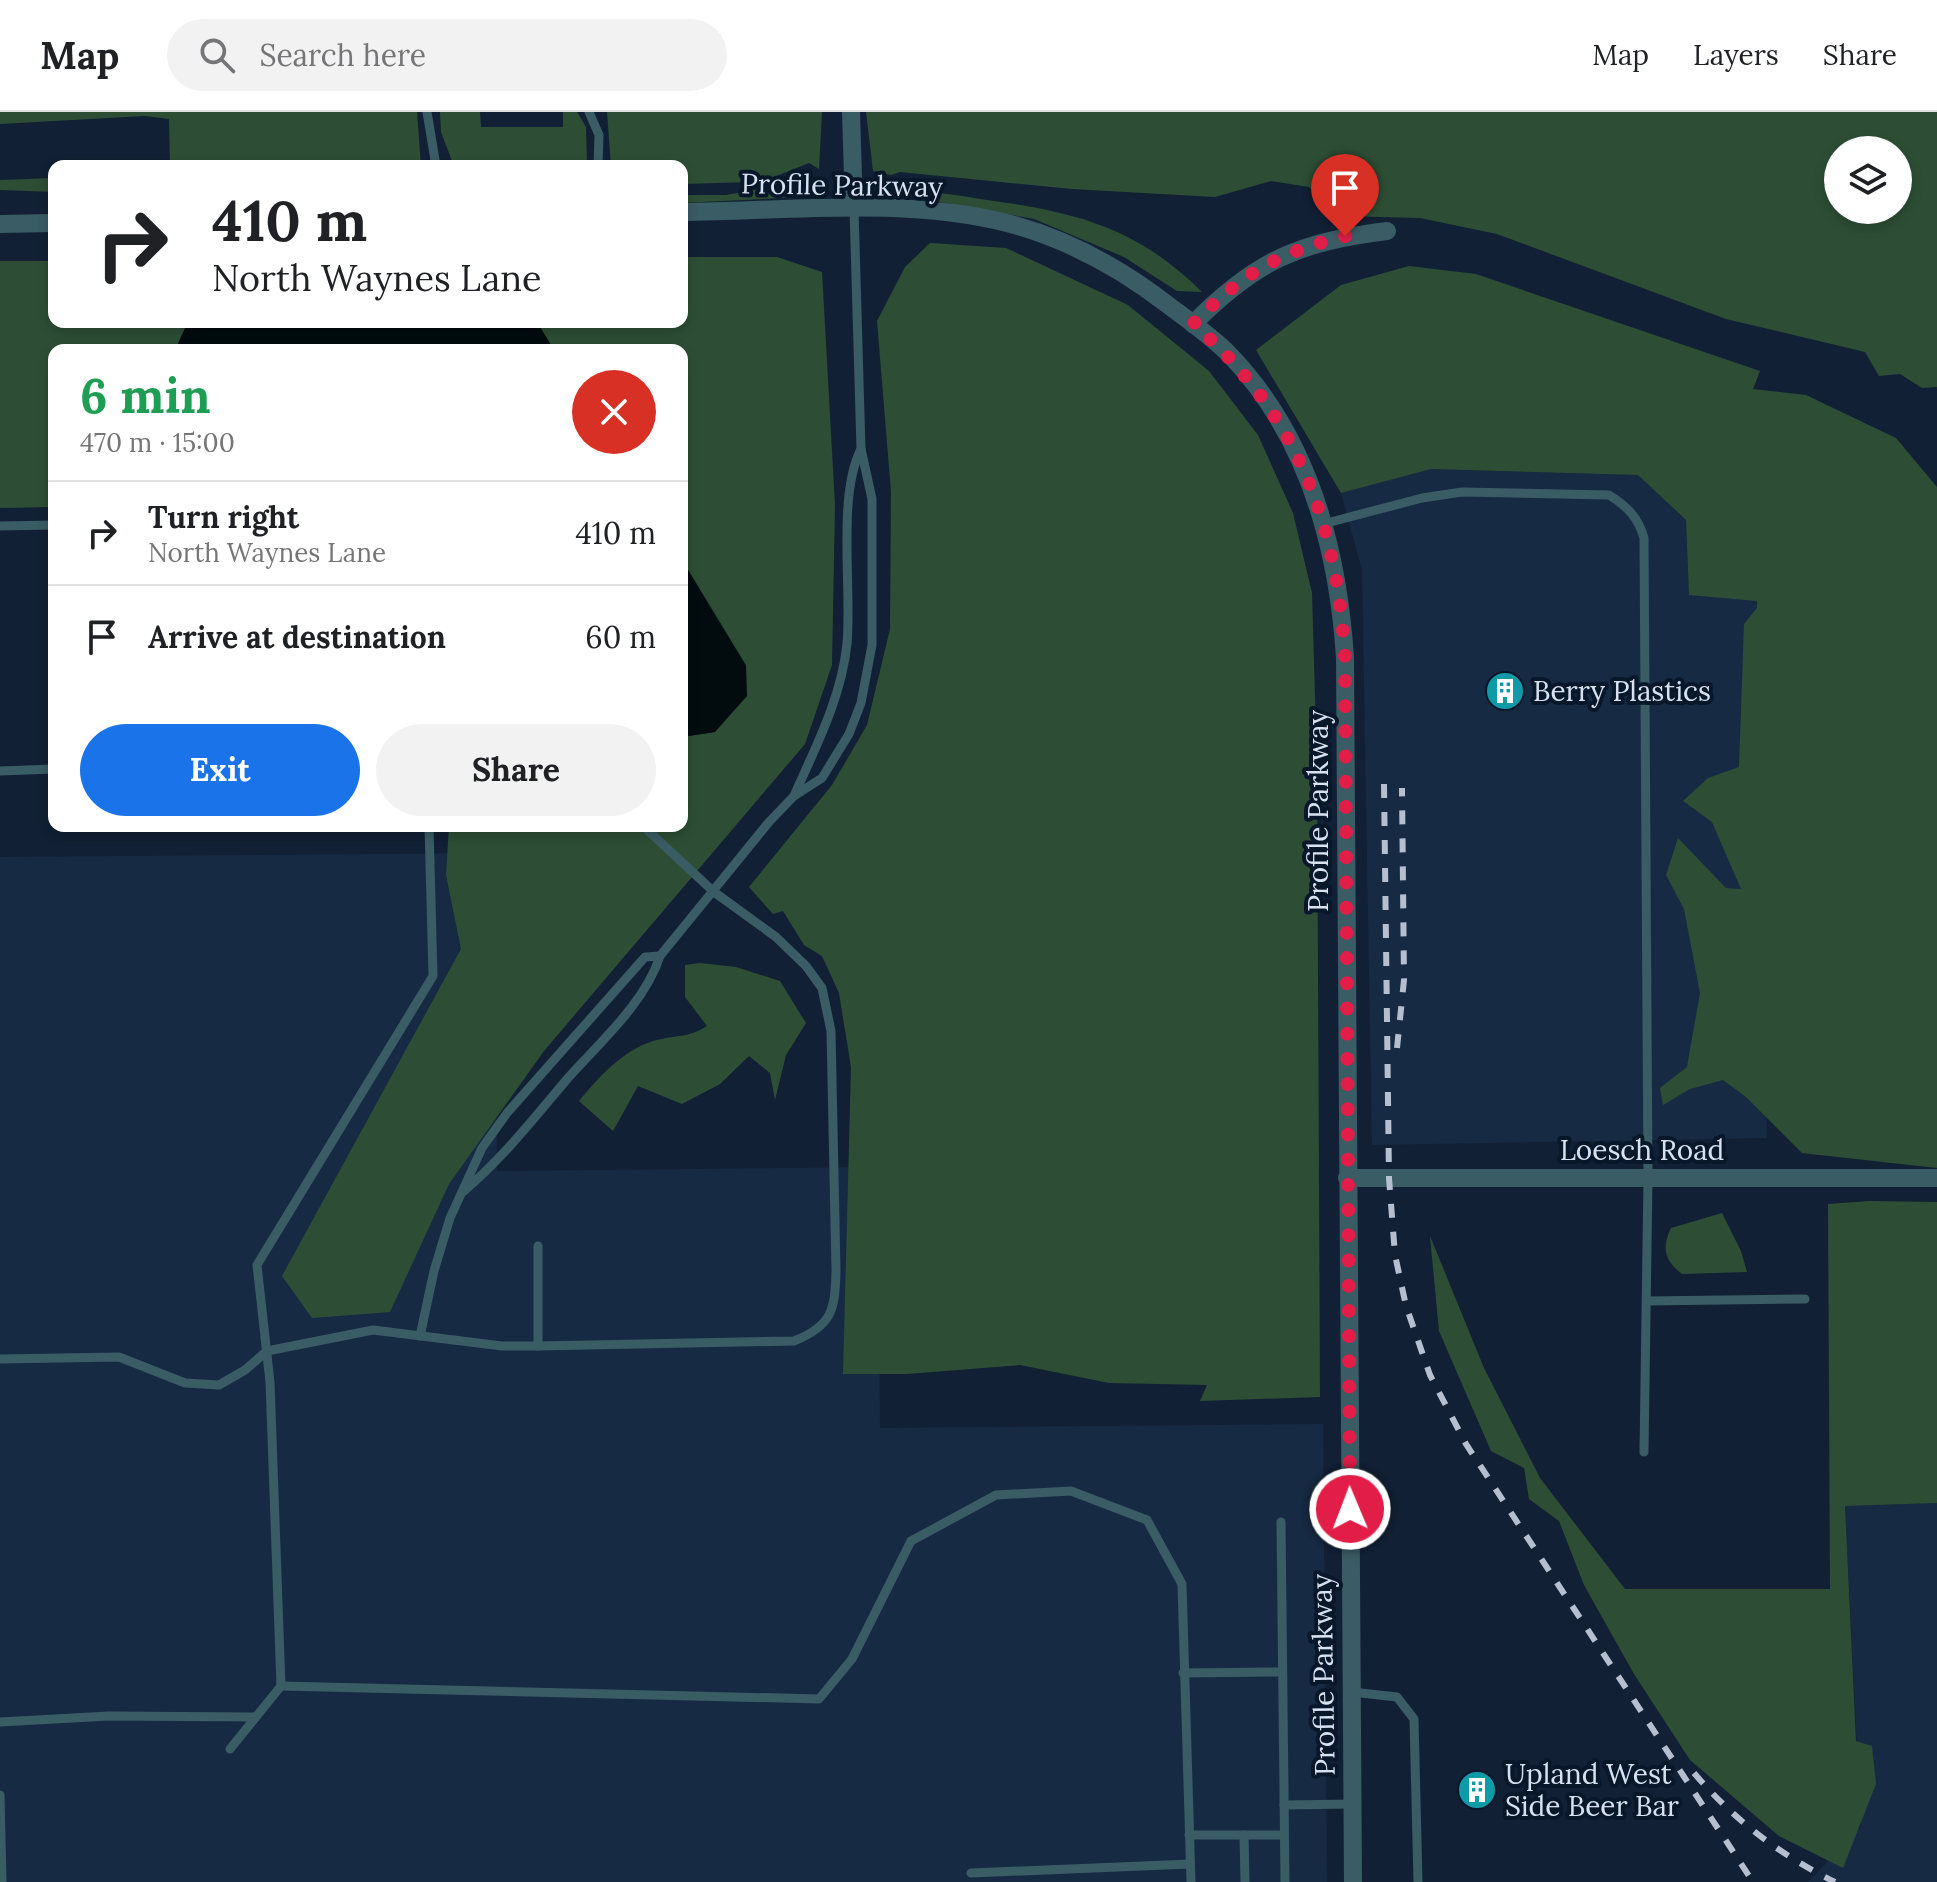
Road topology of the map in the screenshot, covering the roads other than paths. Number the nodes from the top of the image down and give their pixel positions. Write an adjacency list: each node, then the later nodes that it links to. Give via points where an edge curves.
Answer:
1 (427, 112): 4 (lane)
2 (589, 112): 5 (lane, via 599,135)
3 (851, 112): 6 (street)
4 (435, 160)
5 (598, 160)
6 (854, 209): 7 (street, Profile Parkway); 11 (street, Profile Parkway, via 925,211 1006,223 1079,247); 12 (lane)
7 (688, 212)
8 (48, 223): 9 (street)
9 (0, 224)
10 (1387, 231): 11 (street, via 1345,236 1273,258)
11 (1193, 324): 13 (street, Profile Parkway, via 1228,353 1280,422 1308,477)
12 (861, 449): 18 (lane, via 851,469 849,600 839,687); 18 (lane, via 872,499 872,645 867,675 849,734 822,778)
13 (1323, 524): 23 (street, Profile Parkway, via 1338,577 1345,658); 24 (lane, via 1462,492 1609,495 1641,525)
14 (48, 525): 15 (lane)
15 (0, 526)
16 (48, 769): 17 (lane)
17 (0, 771)
18 (794, 796): 21 (lane)
19 (429, 832): 32 (lane, via 433,976 257,1265)
20 (649, 832): 21 (lane)
21 (714, 892): 22 (lane); 31 (lane, via 776,937 822,988 831,1031 835,1302 820,1328 794,1341)
22 (660, 956): 26 (lane, via 654,976 616,1024); 26 (lane, via 645,957 507,1113 469,1170)
23 (1347, 1178): 24 (street, Loesch Road); 39 (street, Profile Parkway)
24 (1648, 1178): 25 (street, Loesch Road); 29 (lane)
25 (1937, 1178)
26 (464, 1191): 30 (lane, via 438,1257)
27 (538, 1246): 31 (lane)
28 (1805, 1299): 29 (lane)
29 (1647, 1301): 34 (lane)
30 (420, 1336): 31 (lane); 32 (lane, via 373,1330)
31 (538, 1346)
32 (267, 1351): 33 (lane, via 219,1385 185,1383 119,1357); 38 (lane)
33 (0, 1359)
34 (1644, 1452)
35 (1281, 1522): 36 (lane)
36 (1282, 1672): 37 (lane); 45 (lane)
37 (1183, 1673): 38 (lane, via 1182,1584 1147,1520 1071,1491 996,1495 911,1541 852,1659 819,1699); 46 (lane)
38 (281, 1686): 40 (lane)
39 (1352, 1692): 44 (street, Profile Parkway); 56 (lane, via 1397,1697 1414,1719)
40 (256, 1717): 41 (lane); 42 (lane)
41 (0, 1722)
42 (230, 1749)
43 (0, 1795): 51 (lane)
44 (1353, 1804): 45 (lane); 55 (street, Profile Parkway)
45 (1284, 1805): 48 (lane)
46 (1189, 1835): 47 (lane); 49 (lane)
47 (1244, 1835): 48 (lane); 53 (lane)
48 (1284, 1835): 54 (lane)
49 (1190, 1864): 50 (lane); 52 (lane)
50 (971, 1873)
51 (2, 1882)
52 (1191, 1882)
53 (1245, 1882)
54 (1285, 1882)
55 (1353, 1882)
56 (1418, 1882)

